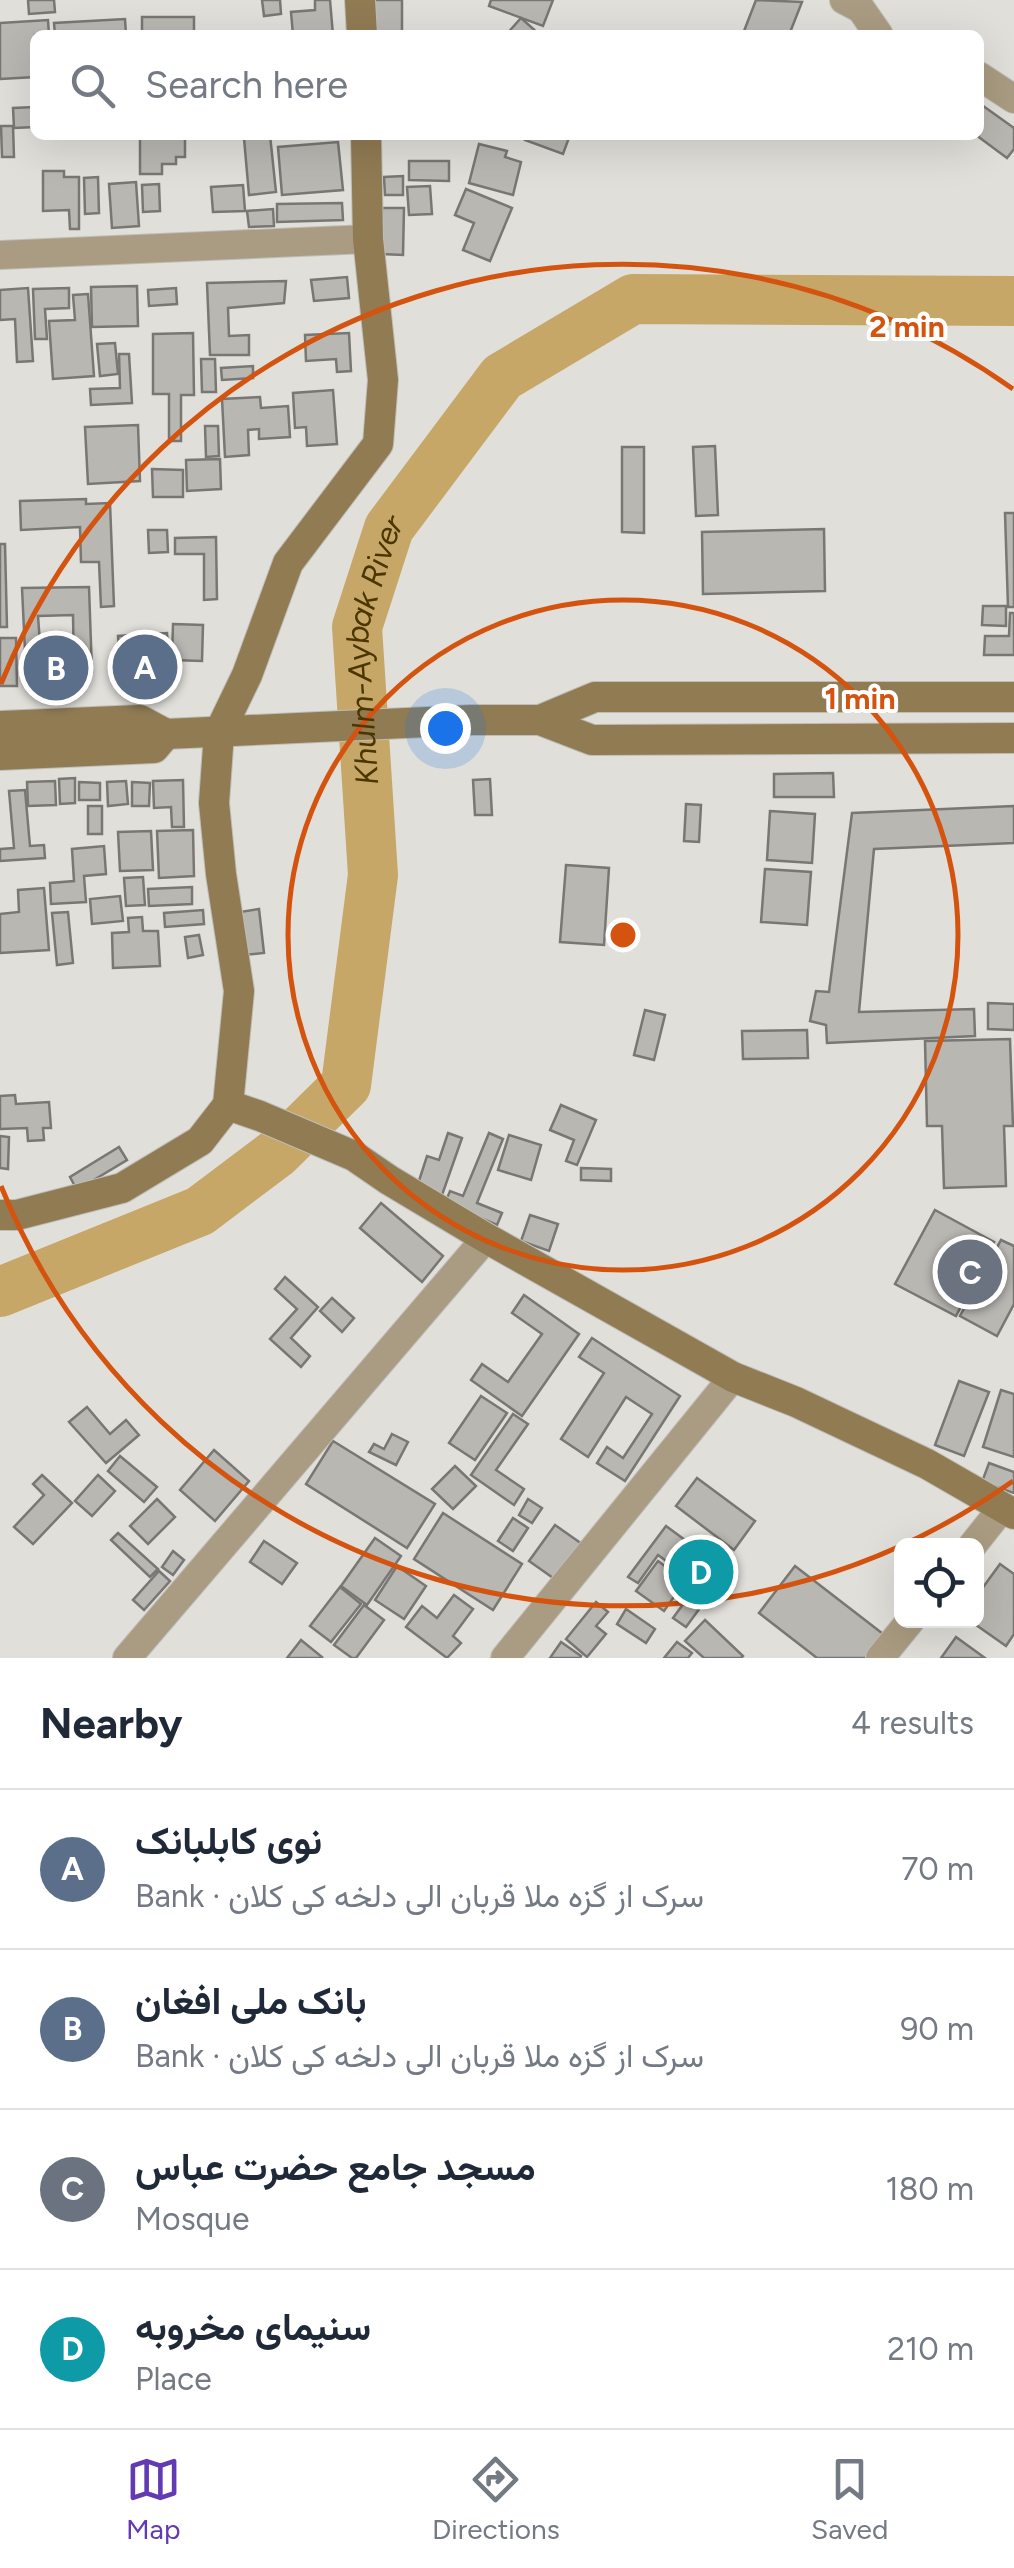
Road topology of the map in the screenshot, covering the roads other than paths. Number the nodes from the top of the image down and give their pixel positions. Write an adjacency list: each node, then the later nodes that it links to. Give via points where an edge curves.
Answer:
1 (360, 0): 3 (street)
2 (844, 0): 4 (street, via 861,9)
3 (362, 30)
4 (876, 30)
5 (984, 79): 6 (street)
6 (1014, 99)
7 (366, 140): 8 (street)
8 (368, 239): 9 (street); 13 (street, via 383,380 378,444 288,563)
9 (0, 256)
10 (1014, 697): 11 (street, via 595,697)
11 (540, 720): 13 (street); 15 (street, via 592,740)
12 (0, 726): 14 (street, via 140,720)
13 (220, 733): 14 (street); 17 (street, via 214,803 239,990)
14 (166, 734): 16 (street, via 154,748)
15 (1014, 738)
16 (0, 755)
17 (228, 1105): 18 (street, via 200,1141 122,1188); 19 (street, via 354,1156)
18 (0, 1215)
19 (486, 1238): 20 (street); 24 (street)
20 (733, 1377): 21 (street, via 928,1464); 25 (street)
21 (1009, 1510): 22 (street)
22 (980, 1538)
23 (904, 1628): 26 (street)
24 (127, 1658)
25 (505, 1658)
26 (880, 1658)

